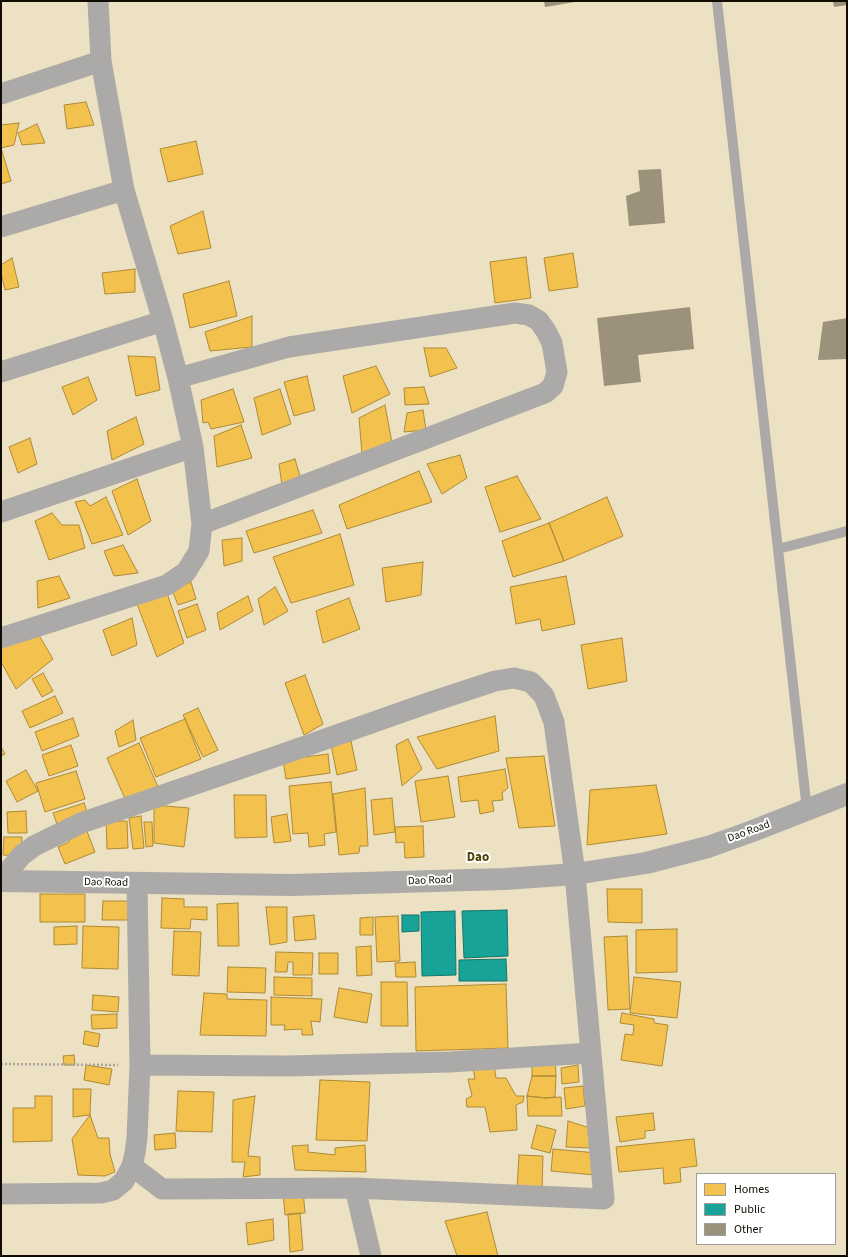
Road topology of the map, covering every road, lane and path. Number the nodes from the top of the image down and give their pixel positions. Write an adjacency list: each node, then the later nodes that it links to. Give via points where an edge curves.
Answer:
1 (98, 1): 3 (street)
2 (718, 1): 14 (lane)
3 (101, 61): 4 (street); 5 (street)
4 (1, 94)
5 (124, 190): 6 (street); 7 (street)
6 (1, 227)
7 (163, 321): 8 (street); 9 (street)
8 (1, 372)
9 (178, 378): 10 (street); 12 (street, via 289,347 515,313 529,315 539,321 552,343 557,372 553,386 545,393)
10 (193, 447): 11 (street); 12 (street)
11 (1, 512)
12 (202, 524): 15 (street, via 199,551 186,572 167,585)
13 (847, 531): 14 (lane)
14 (778, 549): 17 (lane)
15 (1, 638)
16 (847, 794): 17 (street, Dao Road)
17 (807, 810): 18 (street, Dao Road, via 708,847 646,863)
18 (575, 874): 19 (street, via 554,722 544,696 531,682 514,678 428,703 81,822 34,846 22,855); 20 (street, Dao Road, via 505,879 292,885); 21 (street)
19 (1, 880): 20 (street, Dao Road)
20 (137, 883): 23 (street)
21 (592, 1053): 23 (street, via 450,1062 287,1066); 25 (street, via 604,1199)
22 (1, 1064): 23 (path)
23 (140, 1065): 24 (street, via 137,1138)
24 (132, 1166): 25 (street, via 162,1189); 26 (street, via 124,1181 113,1190 101,1193)
25 (355, 1188): 27 (street)
26 (1, 1194)
27 (371, 1256)

